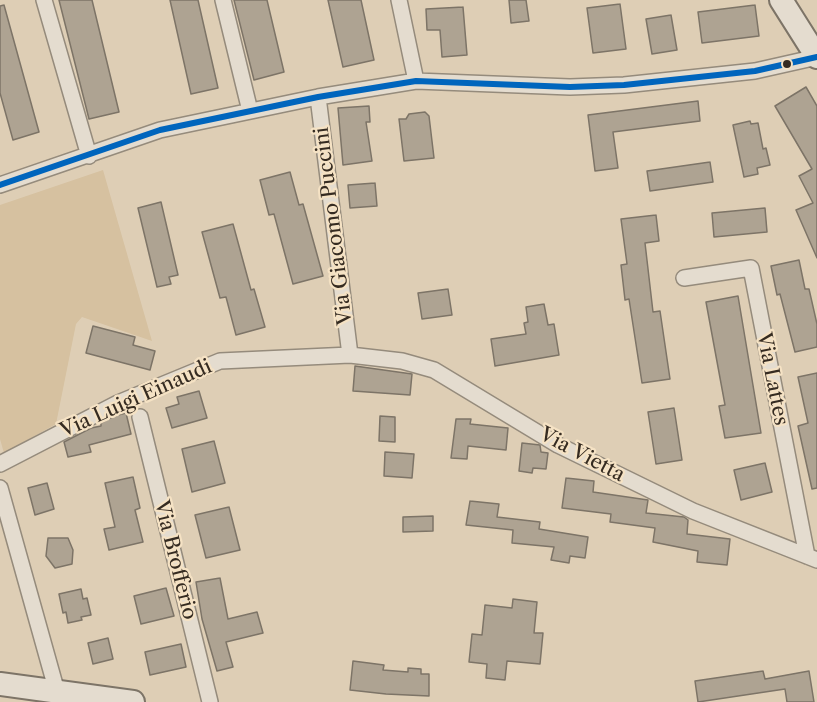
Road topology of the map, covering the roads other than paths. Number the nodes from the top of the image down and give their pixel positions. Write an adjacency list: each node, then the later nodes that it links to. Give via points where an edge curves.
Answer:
1 (44, 0): 9 (street)
2 (223, 0): 8 (street)
3 (399, 0): 6 (street)
4 (781, 0): 5 (street)
5 (817, 57): 6 (street, via 755,71 624,86)
6 (416, 81): 7 (street)
7 (318, 97): 8 (street); 12 (street, Via Giacomo Puccini)
8 (250, 111): 9 (street, via 160,130)
9 (89, 156): 10 (street)
10 (0, 185)
11 (684, 278): 16 (street, Via Lattes, via 751,268)
12 (350, 355): 14 (street, Via Luigi Einaudi, via 220,361 118,403); 16 (street, Via Vietta, via 402,361 434,370 558,445 693,511)
13 (140, 417): 20 (street, Via Brofferio)
14 (0, 464)
15 (0, 488): 18 (street)
16 (812, 558)
17 (0, 684): 18 (street)
18 (59, 697): 19 (street)
19 (133, 702)
20 (210, 702)

